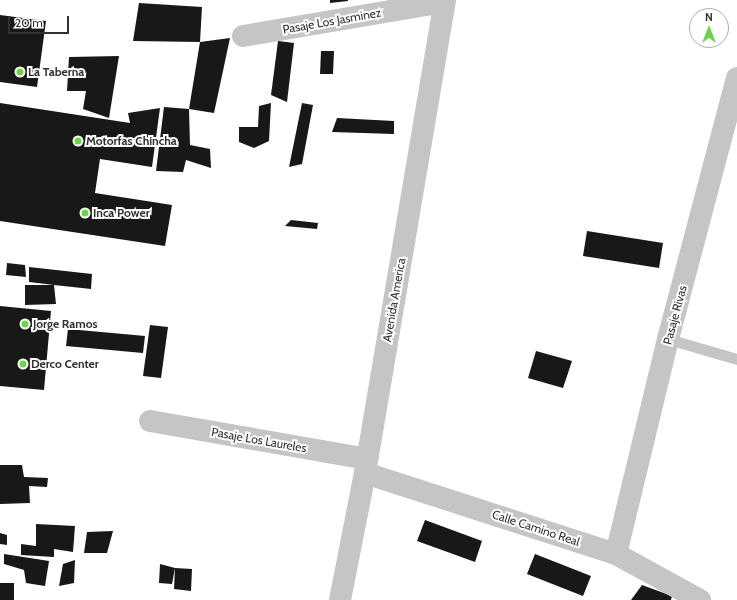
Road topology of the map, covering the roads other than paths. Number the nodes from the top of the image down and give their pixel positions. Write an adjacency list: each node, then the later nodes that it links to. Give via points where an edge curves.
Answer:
1 (444, 1): 2 (street, Pasaje Los Jasminez); 7 (street, Avenida America)
2 (243, 36)
3 (737, 78): 4 (street, Pasaje Rivas)
4 (668, 339): 5 (lane); 8 (street, Pasaje Rivas)
5 (737, 359)
6 (150, 421): 7 (street, Pasaje Los Laureles)
7 (366, 466): 8 (street, Calle Camino Real); 9 (street, Avenida America)
8 (616, 554): 10 (street, Calle Camino Real)
9 (340, 600)
10 (700, 600)

